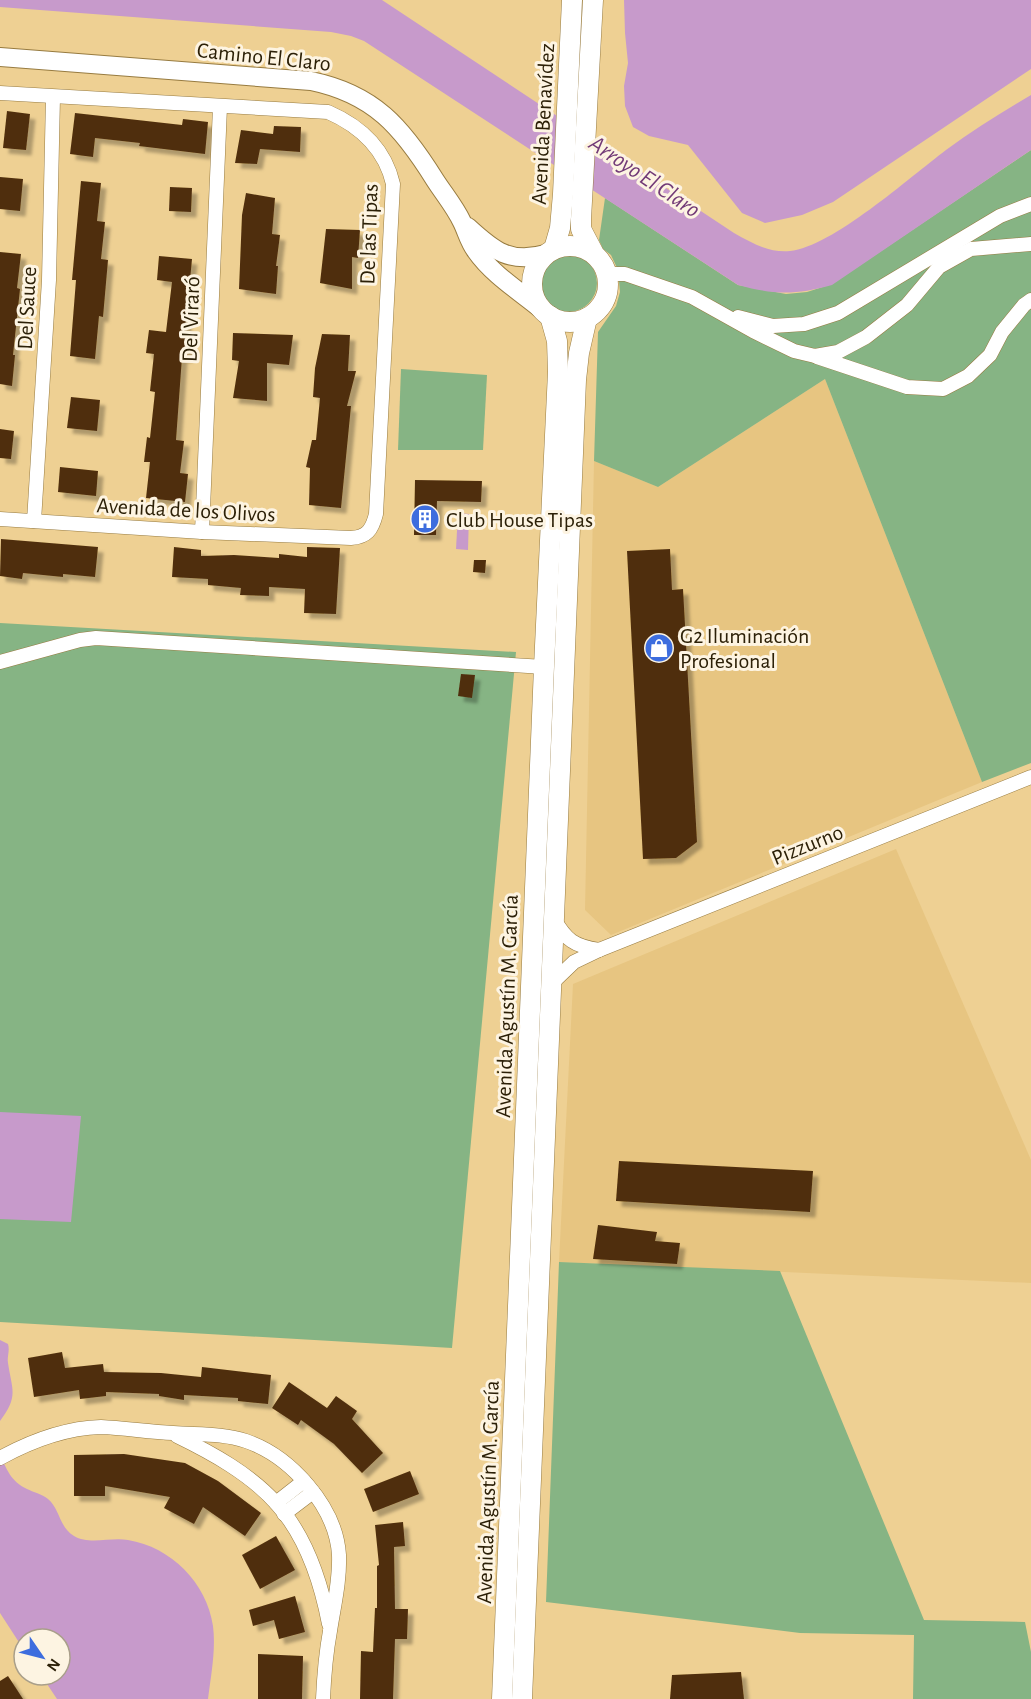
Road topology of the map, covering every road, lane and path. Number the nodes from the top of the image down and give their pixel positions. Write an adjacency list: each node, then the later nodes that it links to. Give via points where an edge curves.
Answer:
1 (572, 0): 7 (main road, Avenida Benavídez, via 566,107)
2 (592, 0): 7 (main road, Avenida Benavídez, via 585,120)
3 (0, 57): 9 (street, Camino El Claro, via 311,81 339,88 374,106 397,125)
4 (0, 93): 5 (street, De las Tipas)
5 (53, 97): 6 (street, De las Tipas); 20 (street, Del Sauce, via 49,290)
6 (220, 107): 21 (street, Del Viraró); 22 (street, De las Tipas, via 328,112 366,135 390,171 393,184 376,514)
7 (572, 199): 11 (main road, Avenida Benavídez); 12 (main road, Avenida Benavídez)
8 (1031, 204): 16 (street, via 1000,216 838,313 804,324 774,326)
9 (462, 222): 11 (street, Camino El Claro, via 505,254 529,258); 15 (street, Camino El Claro, via 477,253)
10 (1031, 244): 18 (street, via 971,249 939,267 907,305 866,337 838,352)
11 (550, 251): 12 (main road, via 567,245); 15 (main road, via 538,263 532,286)
12 (593, 252): 13 (main road, via 603,261)
13 (608, 274): 16 (street, via 625,274 692,297); 17 (main road, via 606,300)
14 (1031, 300): 18 (street, via 1002,332 990,355 968,376 943,389 907,387)
15 (545, 313): 17 (main road, via 562,322); 24 (main road, Avenida Agustín M. García, via 557,341 558,372)
16 (720, 313): 18 (street, via 794,351)
17 (587, 318): 26 (main road, Avenida Agustín M. García, via 576,380)
18 (814, 356)
19 (0, 519): 20 (street, Avenida de los Olivos)
20 (34, 521): 21 (street, Avenida de los Olivos)
21 (202, 532): 22 (street, Avenida de los Olivos, via 351,538)
22 (369, 533)
23 (0, 662): 24 (street, via 96,638)
24 (544, 667): 35 (main road, Avenida Agustín M. García)
25 (1031, 777): 27 (street, Pizzurno)
26 (553, 917): 27 (street, via 570,941); 28 (main road, Avenida Agustín M. García)
27 (599, 950): 28 (street, Pizzurno, via 574,963)
28 (550, 985): 36 (main road, Avenida Agustín M. García)
29 (173, 1433): 30 (street, via 84,1428 61,1432); 31 (street, via 247,1441 283,1462); 32 (street, via 236,1470)
30 (0, 1458)
31 (308, 1486): 32 (street); 33 (street, via 331,1520 339,1552)
32 (280, 1509): 33 (street, via 315,1571)
33 (330, 1632): 34 (street)
34 (322, 1699)
35 (502, 1699)
36 (522, 1699)

